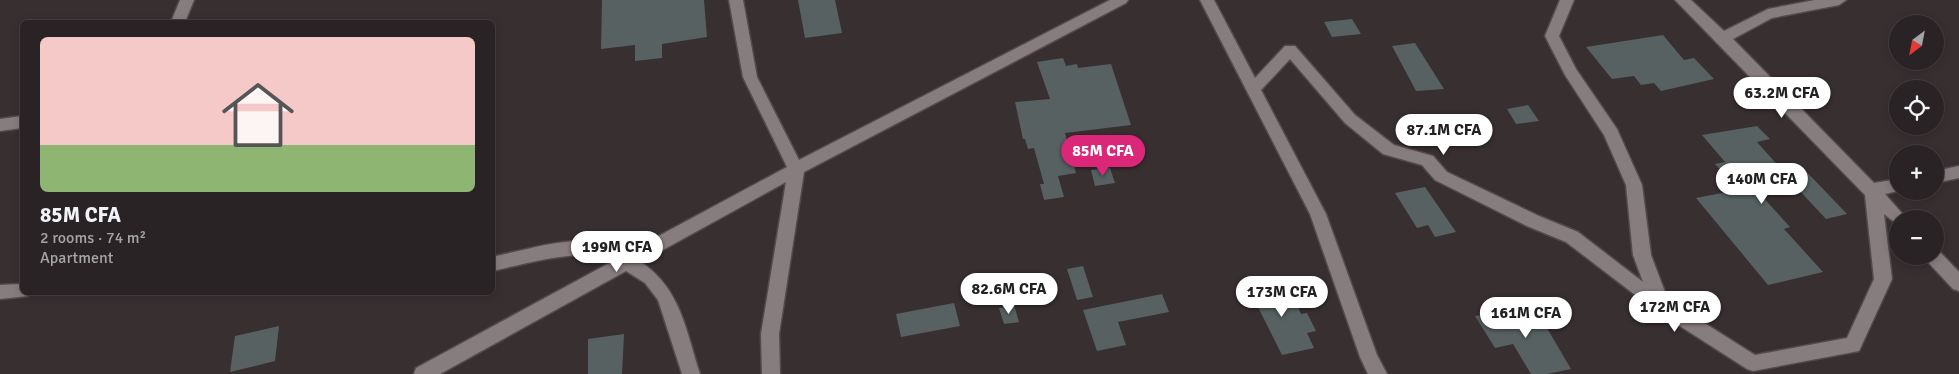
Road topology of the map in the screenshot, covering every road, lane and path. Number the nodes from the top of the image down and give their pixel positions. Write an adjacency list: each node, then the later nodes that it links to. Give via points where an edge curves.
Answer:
1 (187, 0): 9 (street)
2 (736, 0): 14 (street, via 750,77)
3 (1121, 0): 14 (street)
4 (1207, 0): 11 (street)
5 (1567, 0): 26 (street, via 1552,36 1611,133 1634,185 1642,255)
6 (1682, 0): 10 (street)
7 (1839, 0): 8 (street)
8 (1769, 7): 10 (street)
9 (179, 20)
10 (1724, 38): 18 (street)
11 (1254, 89): 26 (street, via 1290,50 1350,119 1389,150 1427,160 1441,176 1572,237); 30 (street, via 1318,214)
12 (20, 122): 13 (street)
13 (0, 125)
14 (796, 169): 20 (street); 29 (street, via 770,334)
15 (1959, 172): 16 (street)
16 (1944, 175)
17 (1889, 187): 18 (street)
18 (1873, 190): 19 (street); 26 (street, via 1883,279 1854,345 1753,363)
19 (1891, 210)
20 (629, 261): 21 (street, via 609,250 569,248); 27 (street); 28 (street, via 666,297)
21 (495, 263)
22 (1942, 265): 23 (street)
23 (1959, 284)
24 (0, 292): 25 (street)
25 (20, 292)
26 (1661, 305)
27 (423, 374)
28 (691, 374)
29 (771, 374)
30 (1378, 374)

